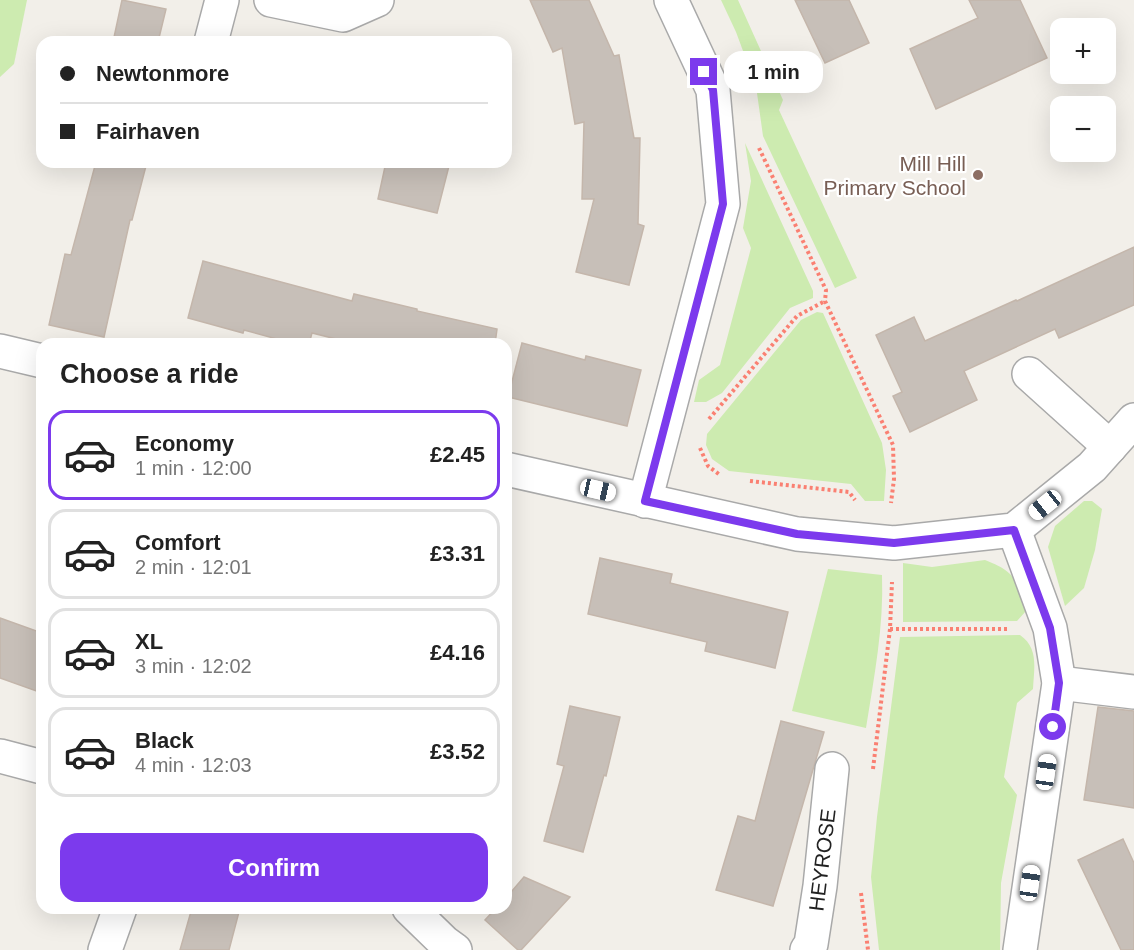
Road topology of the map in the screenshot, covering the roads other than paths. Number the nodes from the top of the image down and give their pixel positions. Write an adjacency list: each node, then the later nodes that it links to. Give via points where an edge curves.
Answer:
1 (222, 0): 5 (street)
2 (271, 0): 3 (street, via 343,15)
3 (376, 0)
4 (671, 0): 12 (street, via 713,90 723,204)
5 (213, 36)
6 (0, 351): 7 (street)
7 (36, 360)
8 (1029, 374): 10 (street)
9 (1134, 420): 10 (street)
10 (1110, 447): 13 (street, via 1092,467)
11 (512, 470): 12 (street)
12 (645, 501): 13 (street, via 797,534 894,543)
13 (1014, 530): 14 (street, via 1050,628)
14 (1059, 683): 15 (street); 24 (street)
15 (1134, 692)
16 (0, 756): 17 (street)
17 (36, 765)
18 (832, 769): 23 (street, HEYROSE, via 820,886)
19 (118, 914): 21 (street)
20 (415, 914): 22 (street)
21 (105, 950)
22 (456, 950)
23 (807, 950)
24 (1020, 950)

